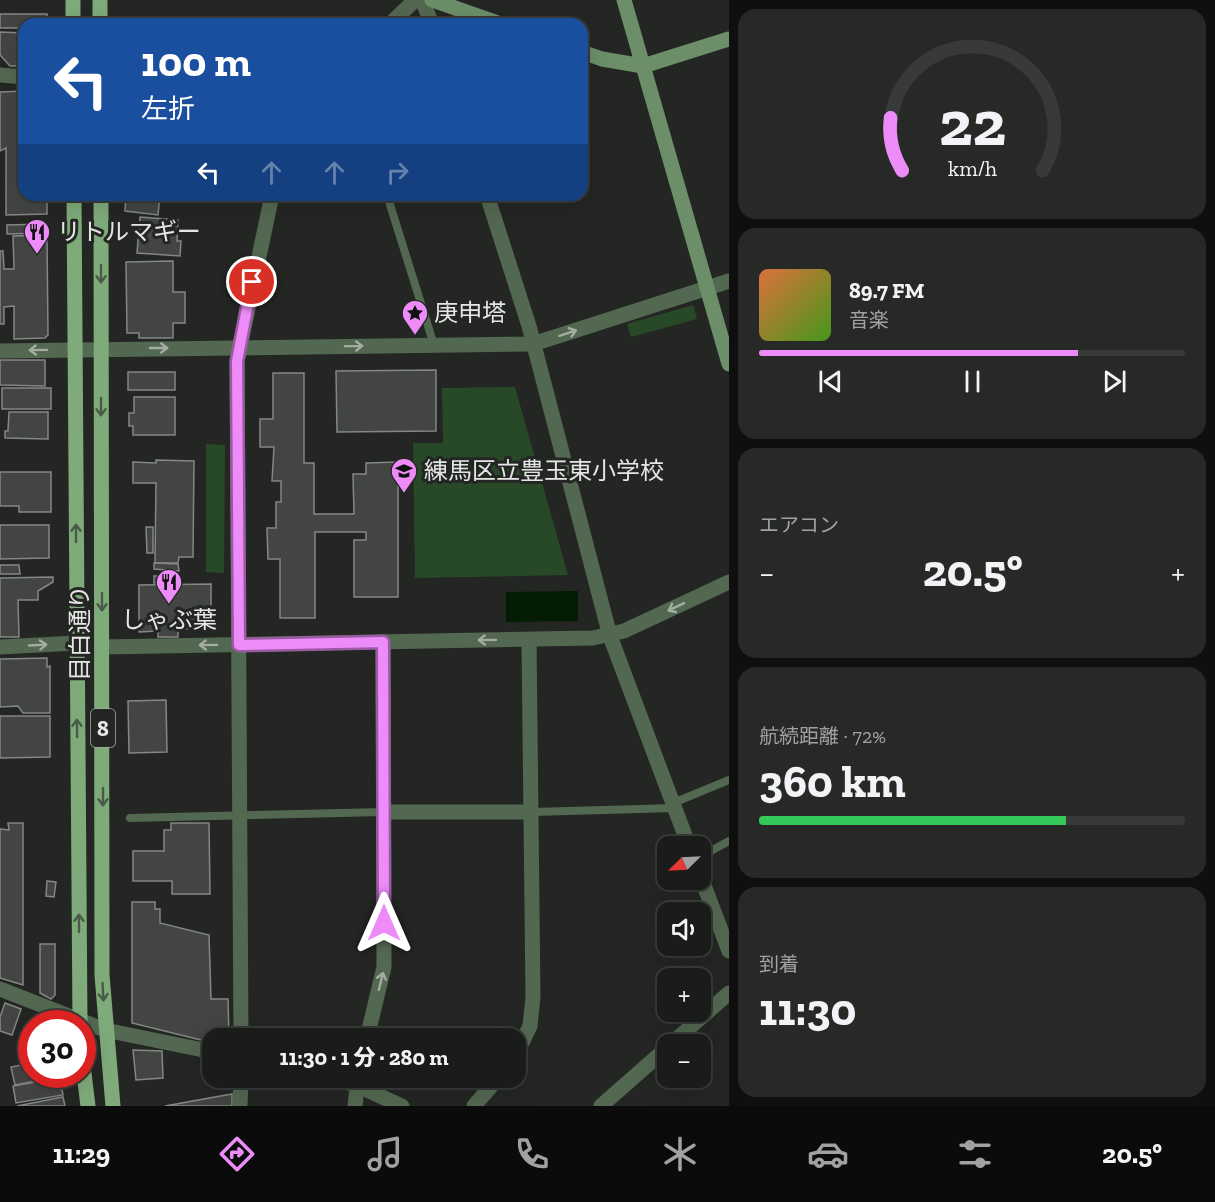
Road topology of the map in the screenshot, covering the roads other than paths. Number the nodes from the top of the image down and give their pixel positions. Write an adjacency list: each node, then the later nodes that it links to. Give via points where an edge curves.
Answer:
1 (73, 0): 7 (main road)
2 (100, 0): 8 (main road)
3 (415, 0): 9 (street)
4 (422, 0): 10 (street)
5 (432, 0): 11 (street)
6 (624, 0): 14 (street)
7 (73, 18)
8 (100, 18)
9 (396, 18)
10 (430, 18)
11 (484, 18)
12 (729, 39): 14 (street)
13 (588, 54): 14 (street)
14 (643, 66): 23 (street)
15 (0, 75): 16 (street)
16 (18, 76)
17 (74, 201): 27 (main road, 目白通り / 8)
18 (101, 201): 28 (main road, 目白通り / 8, one-way to 28)
19 (271, 201): 26 (street)
20 (389, 201): 25 (lane)
21 (489, 201): 24 (street)
22 (729, 282): 23 (street)
23 (707, 289): 24 (street, one-way to 23); 30 (street)
24 (533, 344): 25 (street); 32 (street)
25 (435, 345): 26 (street, one-way to 25)
26 (238, 348): 28 (street, one-way to 26); 36 (street)
27 (76, 349): 28 (street); 29 (street, one-way to 29); 35 (main road, 目白通り / 8, one-way to 27)
28 (100, 349): 38 (main road, 目白通り / 8, one-way to 38)
29 (0, 351)
30 (729, 364)
31 (729, 582): 32 (street, one-way to 32)
32 (610, 636): 33 (street); 40 (street)
33 (529, 640): 34 (street, one-way to 34); 42 (street)
34 (383, 642): 36 (street); 41 (street)
35 (75, 643): 37 (street, one-way to 35); 53 (main road, 目白通り / 8, one-way to 35)
36 (239, 645): 38 (street, one-way to 38); 43 (street)
37 (0, 647)
38 (103, 647): 57 (main road, 目白通り / 8, one-way to 57)
39 (729, 780): 40 (lane)
40 (674, 806): 42 (lane); 45 (street)
41 (384, 812): 42 (street); 43 (lane); 56 (street, one-way to 41, via 384,967)
42 (532, 812): 58 (street, via 532,997)
43 (240, 815): 44 (lane); 55 (street)
44 (130, 819)
45 (685, 836)
46 (729, 841): 47 (lane)
47 (711, 851)
48 (706, 890): 49 (street)
49 (729, 951)
50 (0, 989): 52 (street)
51 (729, 993): 59 (street)
52 (54, 1010)
53 (80, 1010)
54 (96, 1026): 57 (street)
55 (241, 1028)
56 (369, 1028)
57 (105, 1030): 60 (street); 68 (main road, 目白通り / 8)
58 (526, 1034)
59 (682, 1034)
60 (202, 1050)
61 (657, 1057): 73 (street)
62 (86, 1088): 67 (main road)
63 (241, 1088): 69 (street)
64 (356, 1088): 70 (street)
65 (370, 1088): 71 (street)
66 (490, 1088): 72 (street)
67 (88, 1106)
68 (112, 1106)
69 (240, 1106)
70 (355, 1106)
71 (402, 1106)
72 (474, 1106)
73 (602, 1106)

